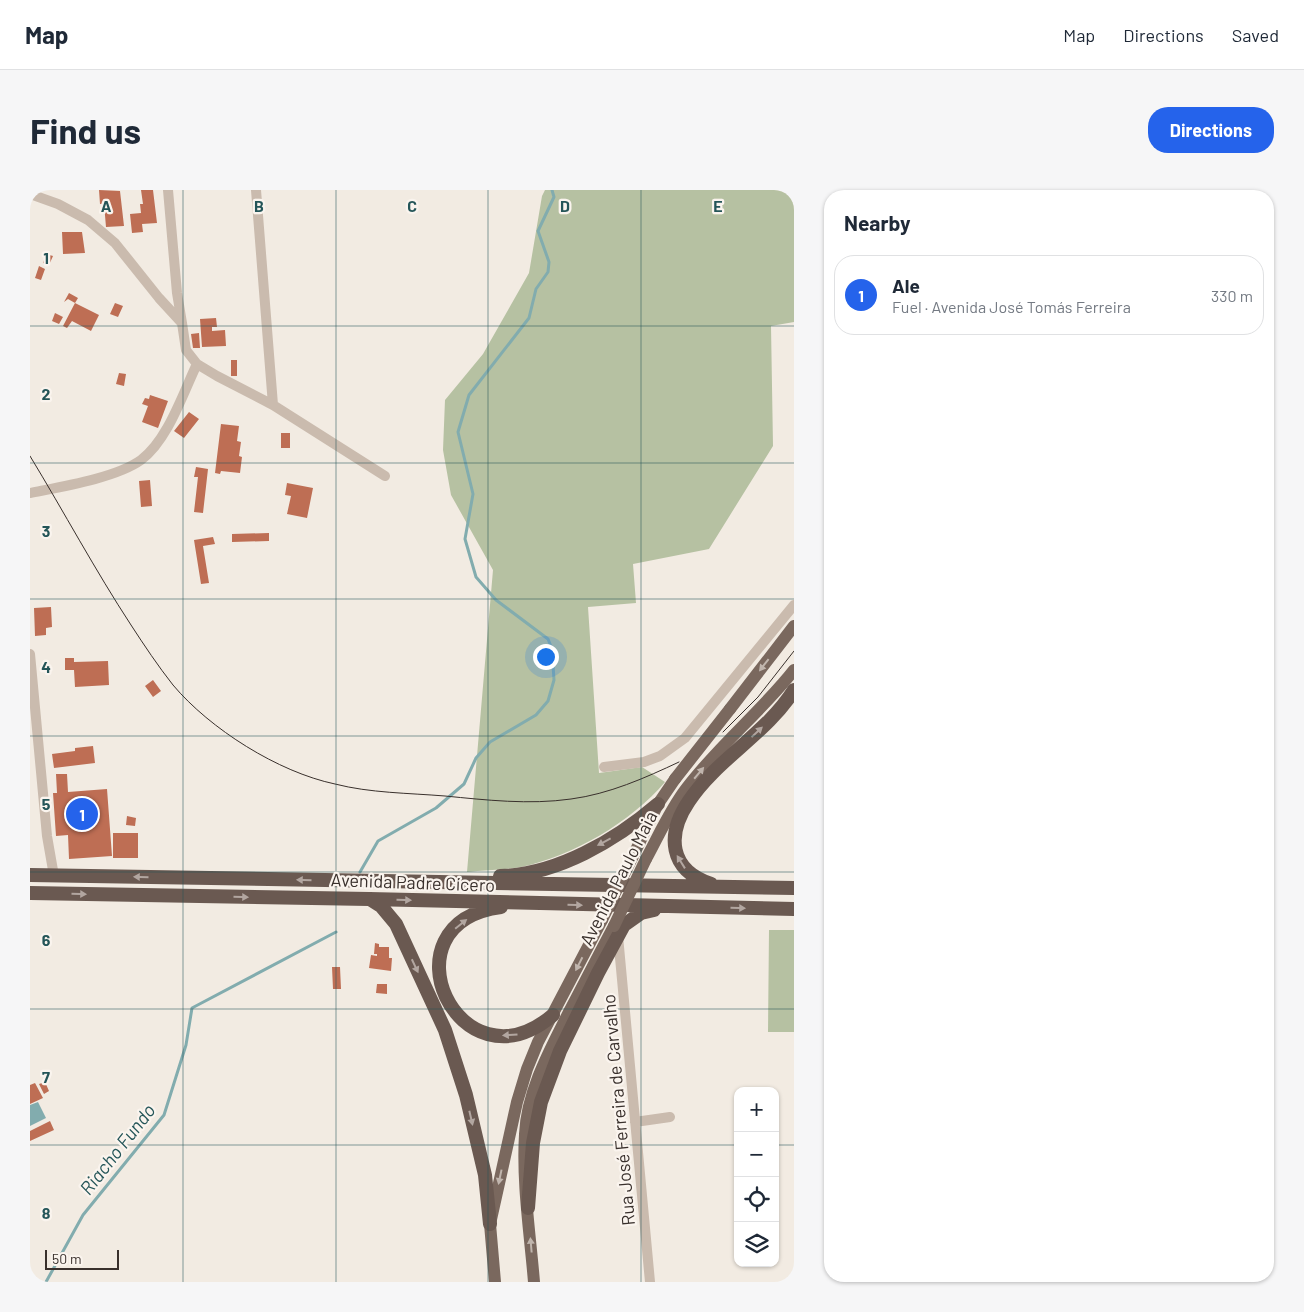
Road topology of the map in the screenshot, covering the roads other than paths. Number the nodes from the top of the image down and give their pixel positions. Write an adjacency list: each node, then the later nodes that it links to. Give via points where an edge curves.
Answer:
1 (168, 190): 4 (street)
2 (256, 190): 6 (street)
3 (30, 194): 4 (street, via 70,210 102,231)
4 (182, 323): 5 (street, via 186,350)
5 (197, 364): 6 (street); 8 (street, via 164,431 141,460 104,476)
6 (273, 405): 7 (street)
7 (385, 476)
8 (30, 493)
9 (794, 605): 14 (street, via 684,738 660,756 644,762)
10 (794, 626): 15 (main road, one-way to 15, bridge)
11 (30, 654): 18 (street, via 47,836)
12 (794, 670): 16 (main road, Avenida Paulo Maia, one-way to 12, via 685,790)
13 (794, 690): 20 (highway, one-way to 13, via 700,880 680,862 675,843 678,822 689,801)
14 (604, 766)
15 (658, 804): 16 (main road); 19 (highway, one-way to 19, via 619,834 554,865 528,873 470,877)
16 (640, 857): 27 (main road, Avenida Paulo Maia, bridge); 28 (main road, one-way to 28, bridge, via 602,920)
17 (30, 875): 18 (highway, Avenida Padre Cícero)
18 (54, 876): 19 (highway, Avenida Padre Cícero, one-way to 18)
19 (456, 882): 20 (highway, Avenida Padre Cícero)
20 (721, 887): 21 (highway, Avenida Padre Cícero)
21 (794, 888)
22 (30, 893): 23 (highway, Avenida Padre Cícero, one-way to 23)
23 (369, 899): 24 (highway, Avenida Padre Cícero, one-way to 24); 32 (highway, one-way to 32, via 381,906 396,924 445,1030 466,1095 485,1175)
24 (526, 904): 25 (highway, Avenida Padre Cícero, one-way to 25); 28 (highway, one-way to 24, via 541,1025 514,1035 495,1035 477,1030 451,1008 440,981 440,953 446,938 457,926 470,916 495,908)
25 (669, 906): 26 (highway, Avenida Padre Cícero, one-way to 26); 27 (highway, via 641,913)
26 (794, 910)
27 (616, 930): 30 (street, Rua José Ferreira de Carvalho); 31 (highway, via 560,1051 541,1102 533,1142); 31 (main road, Avenida Paulo Maia, via 550,1049 534,1091 525,1133 524,1175)
28 (553, 1015): 32 (main road, one-way to 32, via 527,1069 517,1102)
29 (670, 1117): 30 (street)
30 (636, 1122): 35 (street, Rua José Ferreira de Carvalho)
31 (528, 1208): 34 (main road, Avenida Paulo Maia, one-way to 31)
32 (490, 1224): 33 (main road)
33 (495, 1282)
34 (534, 1282)
35 (650, 1282)

